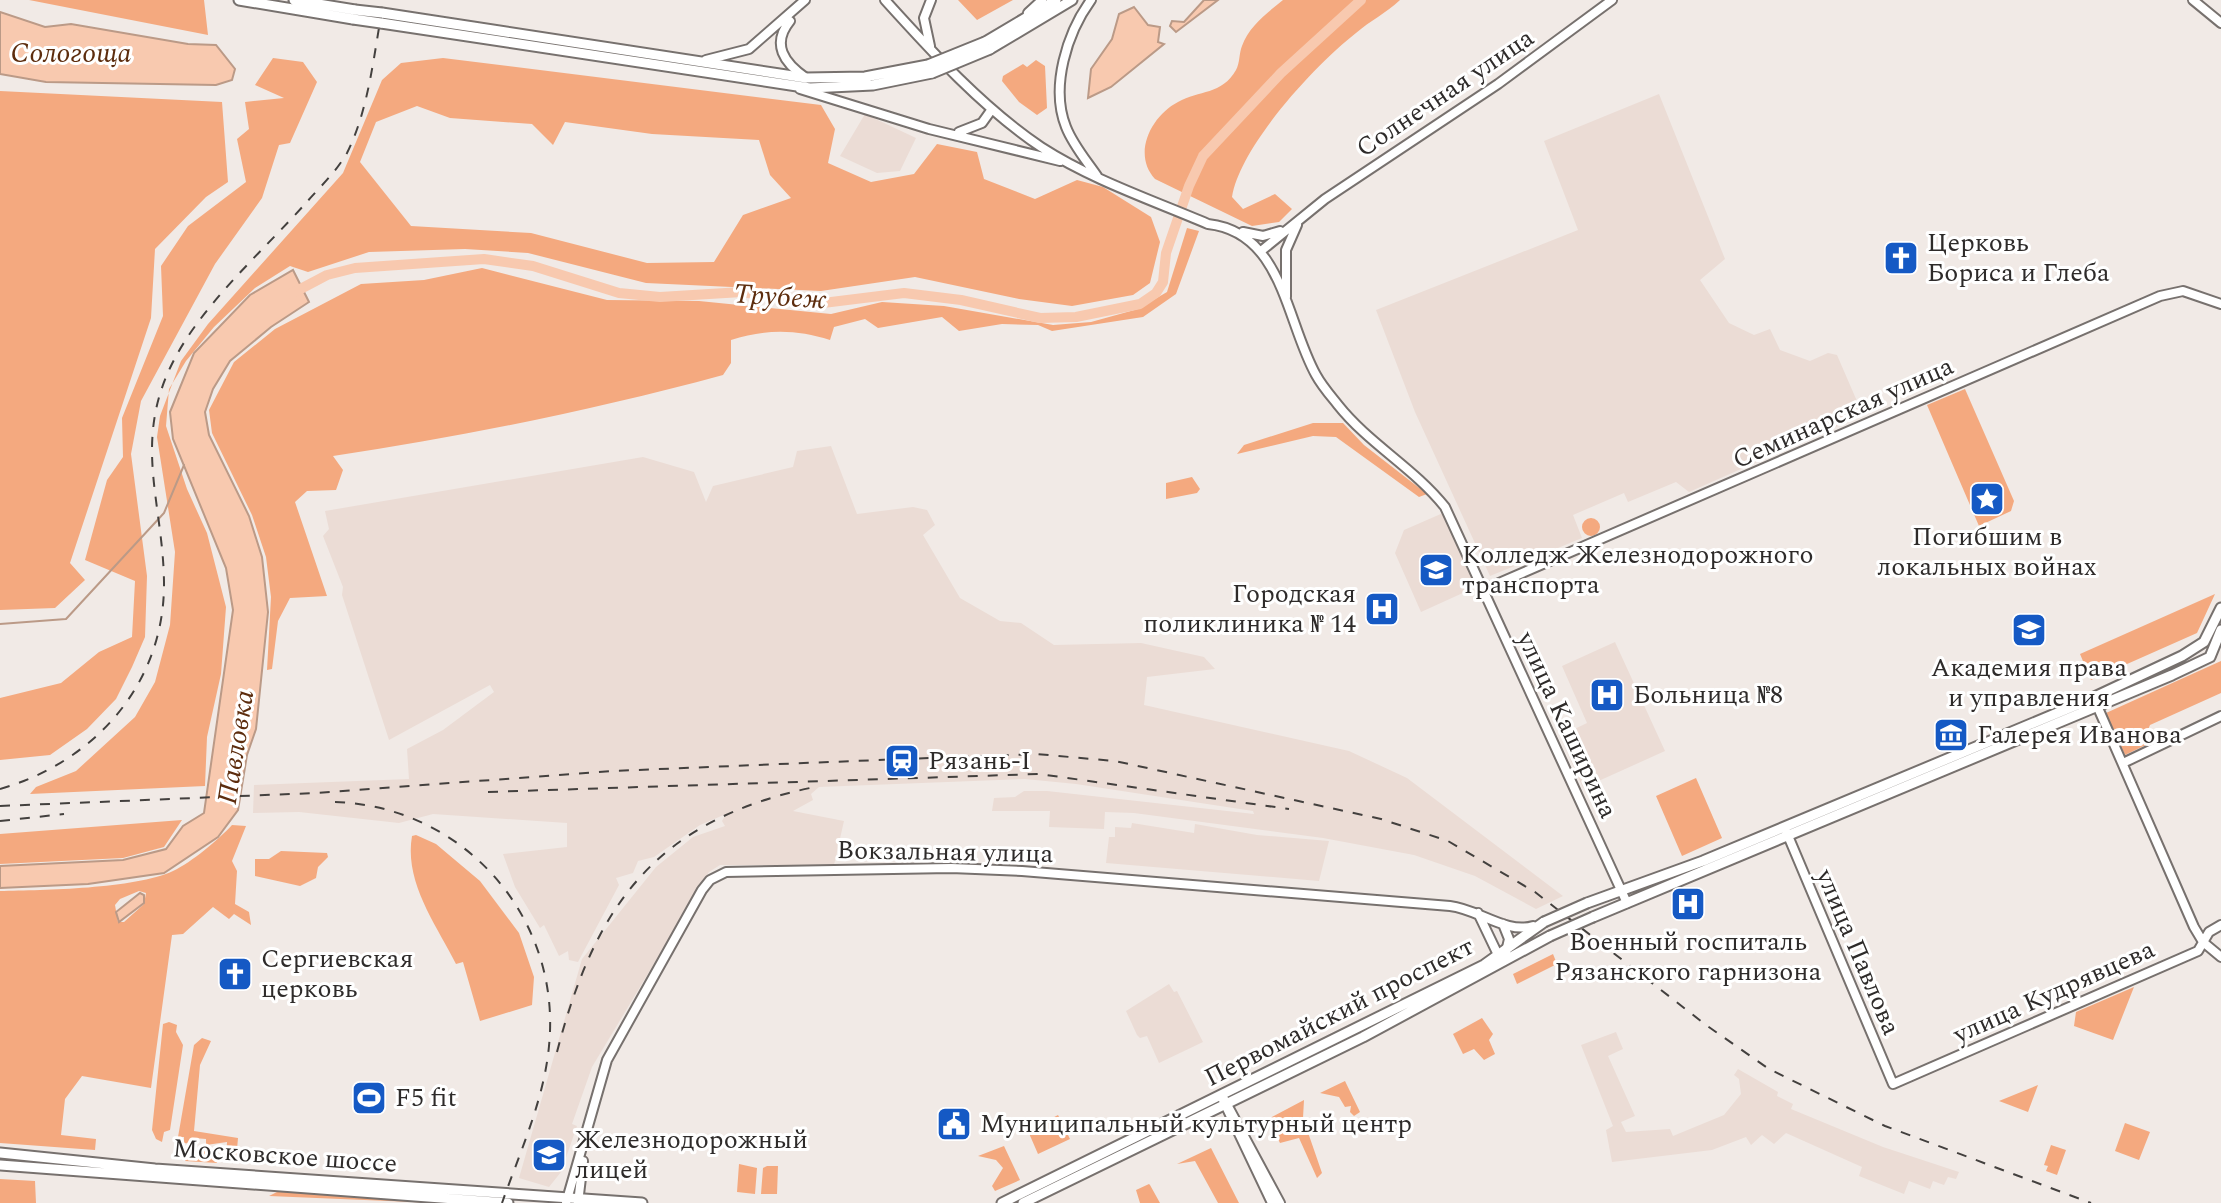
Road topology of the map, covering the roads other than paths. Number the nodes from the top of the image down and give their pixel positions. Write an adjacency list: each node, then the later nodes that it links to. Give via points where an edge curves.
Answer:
1 (239, 0): 13 (main road)
2 (294, 0): 13 (main road)
3 (805, 0): 19 (main road, via 749,49 717,60)
4 (812, 0): 21 (main road, via 789,22 780,43 789,65)
5 (885, 0): 18 (main road)
6 (931, 0): 18 (main road, via 924,18)
7 (1042, 0): 16 (main road)
8 (1056, 0): 16 (main road)
9 (1072, 0): 17 (main road)
10 (1091, 0): 26 (main road, via 1063,66 1060,99 1066,127)
11 (1612, 0): 27 (main road, Солнечная улица)
12 (2193, 0): 15 (main road)
13 (354, 14): 14 (main road, bridge)
14 (382, 18): 19 (main road); 22 (main road)
15 (2221, 23)
16 (1010, 29): 17 (main road)
17 (987, 45): 20 (main road, bridge)
18 (931, 47): 23 (main road)
19 (687, 62): 21 (main road)
20 (930, 69): 21 (main road); 22 (main road, via 863,86)
21 (806, 78)
22 (788, 85): 24 (main road)
23 (992, 109): 24 (main road, via 982,123); 25 (main road)
24 (955, 133): 25 (main road)
25 (1068, 163): 26 (main road)
26 (1097, 176): 28 (main road, via 1208,224)
27 (1300, 219): 29 (main road, Солнечная улица); 32 (main road, via 1286,250)
28 (1227, 226): 29 (main road, via 1263,236); 30 (main road)
29 (1291, 226): 30 (main road, Солнечная улица)
30 (1261, 251): 32 (main road, улица Каширина)
31 (2221, 304): 33 (main road, Семинарская улица, via 2183,291 2160,296)
32 (1287, 305): 33 (main road, улица Каширина, via 1323,386 1367,438 1445,507)
33 (1483, 590): 42 (main road, улица Каширина)
34 (2221, 608): 38 (main road, Первомайский проспект, via 2204,642)
35 (2221, 630): 37 (main road)
36 (2221, 655): 37 (main road)
37 (2210, 657): 38 (main road, Первомайский проспект)
38 (2095, 701): 40 (main road); 41 (main road, Первомайский проспект)
39 (2221, 716): 40 (main road)
40 (2123, 763): 49 (main road)
41 (1786, 831): 42 (main road, Первомайский проспект); 43 (main road, Первомайский проспект); 53 (main road, улица Павлова)
42 (1621, 891): 43 (main road, улица Каширина); 47 (main road, Первомайский проспект, bridge)
43 (1627, 903): 52 (main road, Первомайский проспект, bridge)
44 (1478, 913): 45 (main road, Вокзальная улица); 48 (main road); 55 (main road, Вокзальная улица, via 1450,906 1031,871 726,872 702,890 613,1047)
45 (1500, 922): 47 (main road, Вокзальная улица, via 1517,929); 48 (main road); 50 (main road)
46 (2221, 925): 49 (main road, улица Кудрявцева)
47 (1533, 926): 50 (main road, Первомайский проспект)
48 (1487, 929): 52 (main road)
49 (2203, 942): 51 (main road); 53 (main road, улица Кудрявцева, via 2198,951)
50 (1509, 945): 52 (main road, Первомайский проспект)
51 (2221, 957)
52 (1500, 959): 54 (main road, Первомайский проспект, via 1363,1037)
53 (1893, 1084)
54 (1224, 1099): 64 (main road, Первомайский проспект); 65 (main road, Первомайский проспект); 66 (main road); 67 (main road)
55 (584, 1148): 60 (main road, Вокзальная улица); 61 (main road, Вокзальная улица)
56 (0, 1153): 58 (main road, Московское шоссе)
57 (0, 1165): 58 (main road, Московское шоссе)
58 (154, 1173): 59 (main road, Московское шоссе)
59 (469, 1198): 60 (main road, Московское шоссе); 62 (main road, Московское шоссе)
60 (566, 1200): 61 (main road)
61 (578, 1201): 63 (main road)
62 (508, 1203)
63 (642, 1203)
64 (1002, 1203)
65 (1023, 1203)
66 (1272, 1203)
67 (1280, 1203)

